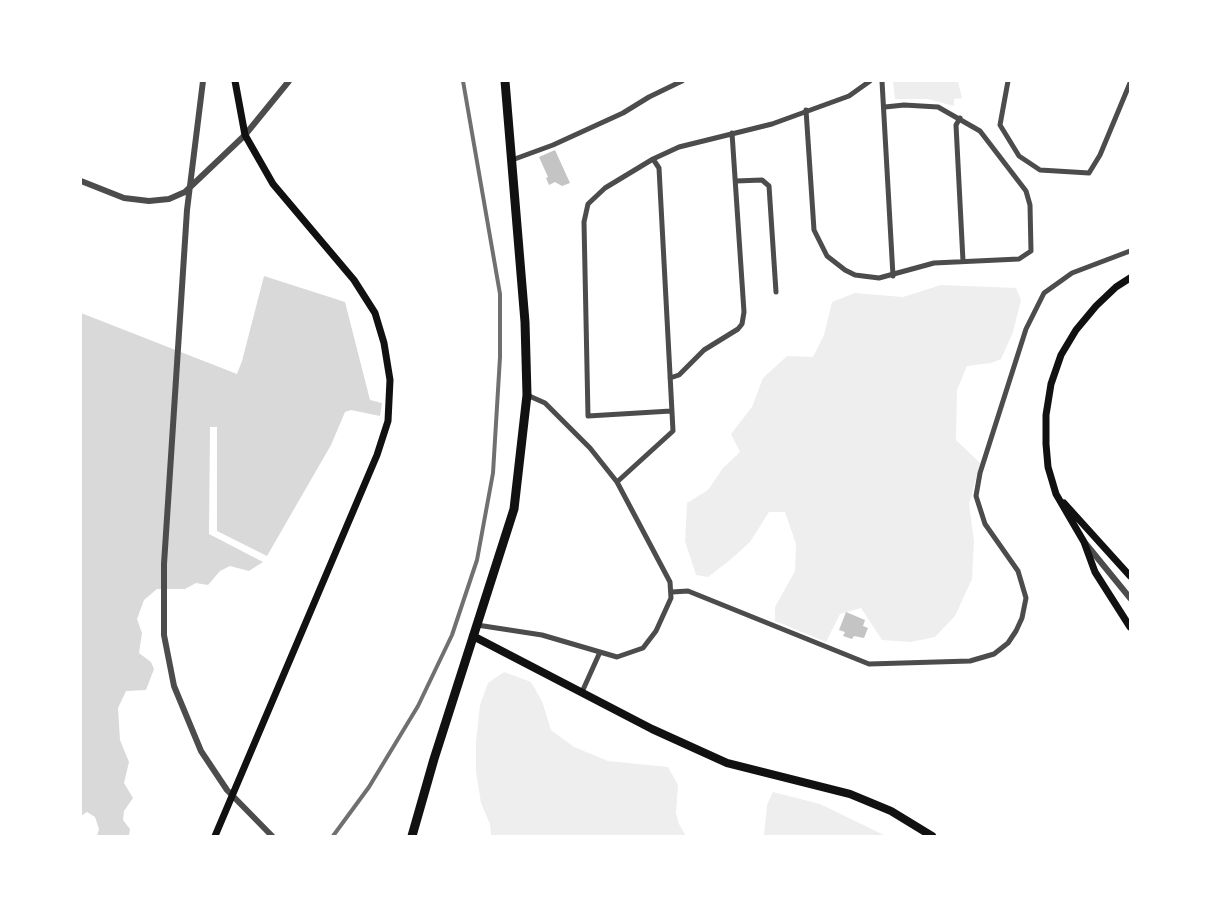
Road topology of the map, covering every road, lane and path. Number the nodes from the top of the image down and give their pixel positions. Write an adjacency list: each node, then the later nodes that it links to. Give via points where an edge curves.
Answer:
1 (203, 81): 39 (street, via 186,220 163,592 167,654 174,686 201,751 215,775)
2 (235, 81): 14 (main road)
3 (289, 81): 14 (street)
4 (504, 81): 16 (highway)
5 (682, 81): 16 (street, via 623,113)
6 (870, 81): 11 (street, via 848,96)
7 (882, 81): 10 (street)
8 (1008, 81): 9 (street, via 1000,125 1020,156 1040,170 1089,173)
9 (1130, 83)
10 (884, 107): 12 (street, via 938,107); 21 (street)
11 (806, 110): 13 (street, via 772,124); 21 (street, via 814,230 821,248 836,264 855,275)
12 (960, 118): 20 (street, via 956,125); 20 (street, via 980,131 1026,191 1031,251 1020,259)
13 (732, 133): 15 (street, via 679,146); 18 (street)
14 (245, 135): 17 (street, via 185,192 169,198 149,201 124,198); 38 (main road, via 273,184 367,298 380,328 390,380 388,421 377,455)
15 (653, 159): 24 (street, via 659,168); 26 (street, via 605,188 588,204 584,222 588,416)
16 (512, 160): 25 (highway, via 525,322)
17 (81, 181)
18 (736, 181): 23 (street, via 762,180 769,186); 24 (street, via 744,312 742,324 704,350 679,375)
19 (1130, 251): 31 (street, via 1072,273 1044,293 1026,330 980,473 976,496 985,524 1018,571 1026,598 1016,631 1008,643 994,654 970,661 869,664 688,591)
20 (963, 261): 21 (street, via 934,263)
21 (893, 276)
22 (1130, 278): 28 (main road, via 1116,287 1076,330 1061,355 1051,384 1046,444)
23 (776, 292)
24 (670, 378): 26 (street)
25 (527, 395): 27 (street, via 545,403 590,448); 33 (highway, via 514,508)
26 (671, 411): 27 (street, via 673,431)
27 (617, 482): 31 (street, via 670,582)
28 (1056, 494): 29 (main road); 30 (main road)
29 (1084, 542): 32 (street); 34 (main road, via 1095,572)
30 (1130, 576)
31 (672, 592): 36 (street, via 667,612 643,648 617,657)
32 (1130, 598)
33 (477, 624): 35 (highway); 36 (street, via 542,635)
34 (1130, 627)
35 (473, 636): 37 (main road); 40 (highway)
36 (600, 652): 37 (street)
37 (582, 692): 41 (main road, via 727,763 850,794 891,811)
38 (215, 836)
39 (272, 836)
40 (412, 836)
41 (932, 836)

